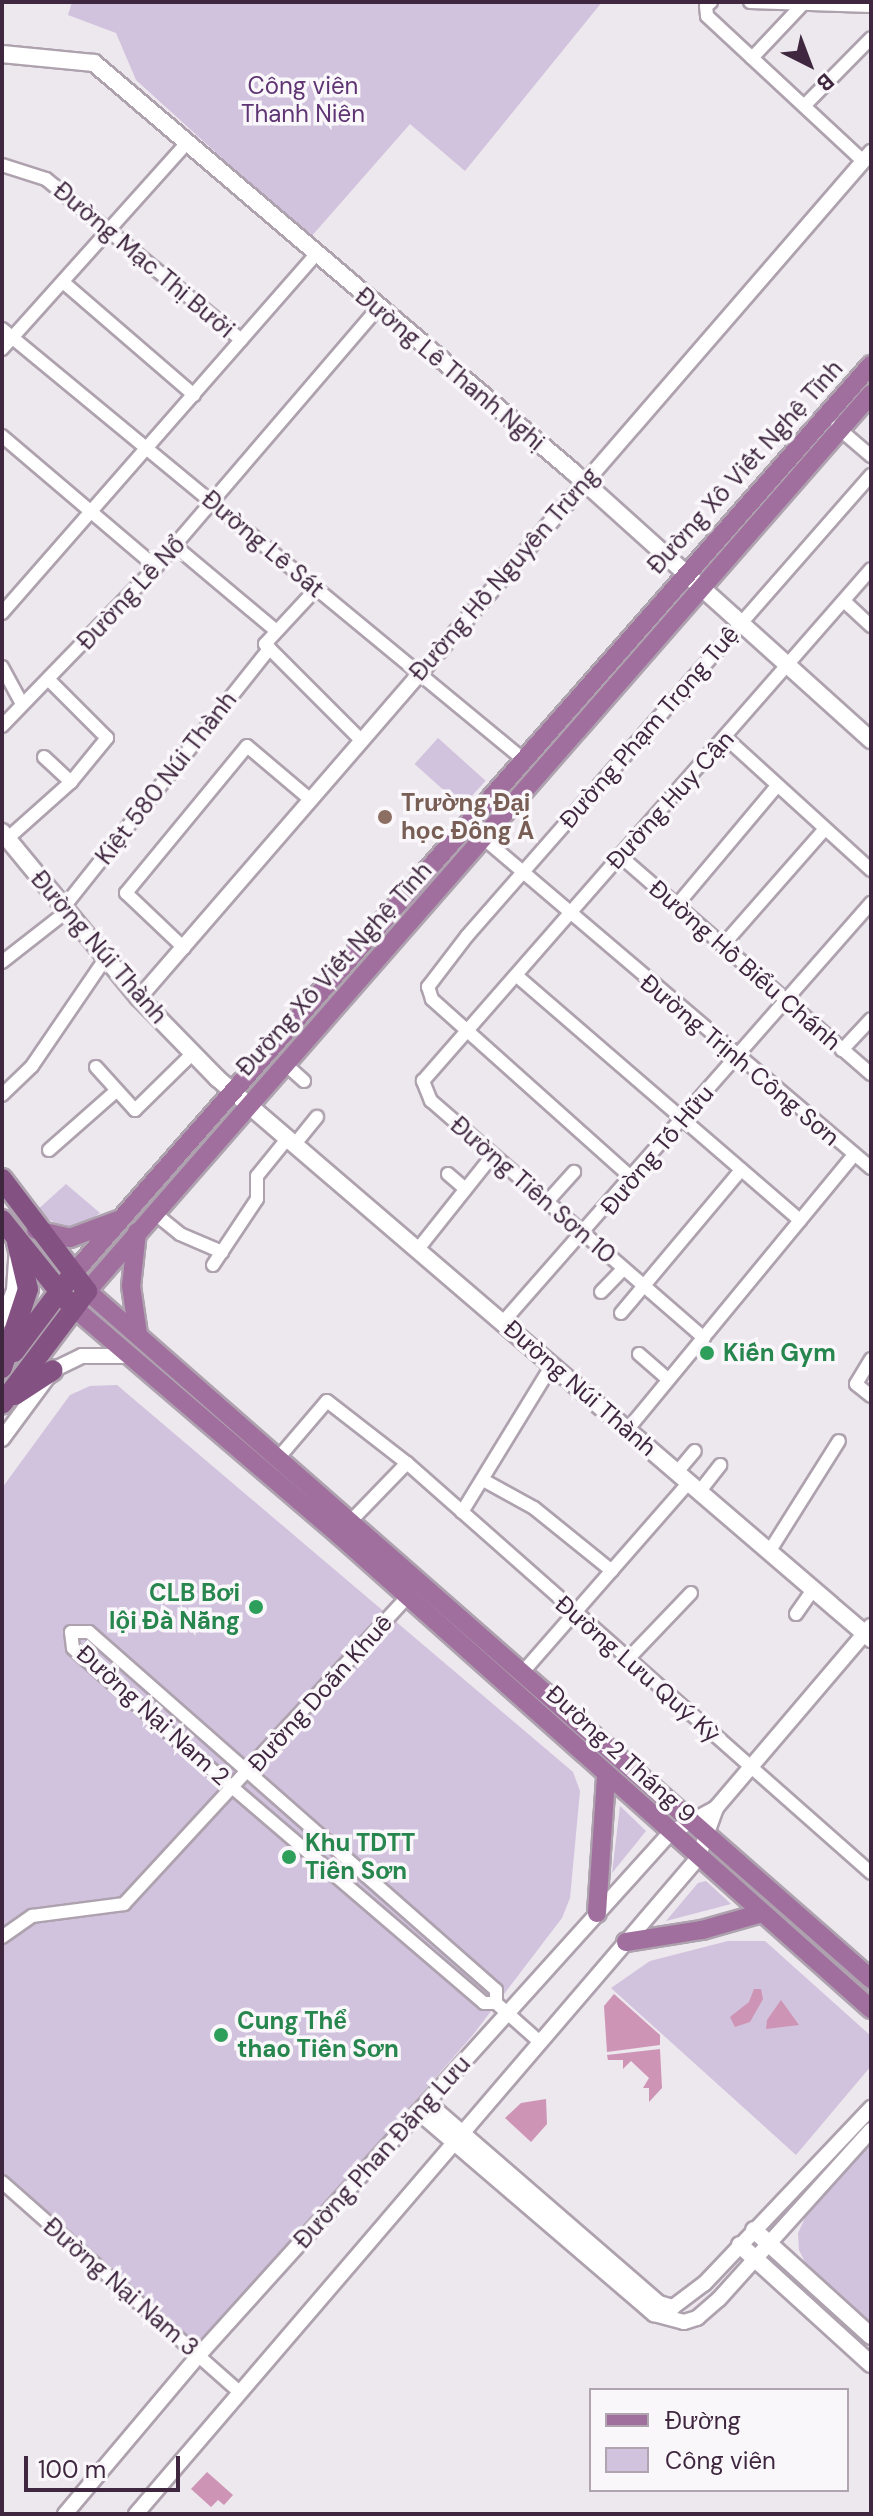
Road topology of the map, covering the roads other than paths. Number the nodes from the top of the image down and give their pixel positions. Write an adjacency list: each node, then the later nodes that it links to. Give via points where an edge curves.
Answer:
1 (750, 2): 3 (street)
2 (709, 4): 7 (street, via 707,16)
3 (803, 4): 4 (street); 7 (street)
4 (871, 6)
5 (871, 38): 8 (street)
6 (2, 54): 9 (main road, Đường Lê Thanh Nghị, via 94,63)
7 (752, 58): 8 (street)
8 (804, 106): 10 (street)
9 (187, 143): 12 (street); 13 (main road, Đường Lê Thanh Nghị)
10 (867, 157): 28 (street, Đường Hồ Nguyên Trừng)
11 (2, 165): 12 (street, Đường Mạc Thị Bưởi, via 46,179)
12 (109, 230): 14 (street); 17 (street, Đường Mạc Thị Bưởi)
13 (315, 255): 15 (main road, Đường Lê Thanh Nghị); 17 (street)
14 (63, 282): 16 (street); 21 (street)
15 (378, 308): 28 (main road, Đường Lê Thanh Nghị); 29 (street, Đường Lê Nổ)
16 (7, 333): 18 (street); 25 (street, Đường Lê Sát)
17 (241, 340): 21 (street)
18 (2, 349)
19 (871, 365): 22 (main road, Đường Xô Viết Nghệ Tĩnh)
20 (871, 394): 23 (main road, Đường Xô Viết Nghệ Tĩnh)
21 (194, 395): 25 (street)
22 (826, 417): 23 (street); 34 (main road, Đường Xô Viết Nghệ Tĩnh)
23 (840, 430): 26 (street); 35 (main road, Đường Xô Viết Nghệ Tĩnh)
24 (2, 436): 30 (street)
25 (148, 447): 29 (street, Đường Lê Sát); 30 (street)
26 (871, 456)
27 (871, 475): 39 (street, Đường Phạm Trọng Tuệ)
28 (585, 483): 34 (main road, Đường Lê Thanh Nghị); 45 (street, Đường Hồ Nguyên Trừng)
29 (214, 502): 31 (street, Đường Lê Nổ); 36 (street, Đường Lê Sát)
30 (91, 511): 32 (street); 38 (street)
31 (175, 546): 32 (street, Đường Lê Nổ); 41 (street)
32 (156, 567): 46 (street, Đường Lê Nổ)
33 (871, 569): 37 (street, Đường Huy Cận)
34 (684, 574): 35 (main road, Đường Lê Thanh Nghị); 53 (main road, Đường Xô Viết Nghệ Tĩnh)
35 (700, 588): 39 (main road, Đường Lê Thanh Nghị); 60 (main road, Đường Xô Viết Nghệ Tĩnh)
36 (316, 589): 41 (street); 45 (street, Đường Lê Sát)
37 (844, 601): 40 (street); 43 (street, Đường Huy Cận)
38 (2, 613)
39 (740, 623): 43 (main road, Đường Lê Thanh Nghị); 63 (street, Đường Phạm Trọng Tuệ)
40 (871, 626)
41 (275, 630): 42 (street, via 265,644)
42 (270, 648): 50 (street); 66 (street, Kiệt 580 Núi Thành)
43 (788, 666): 49 (street, Đường Huy Cận); 51 (main road, Đường Lê Thanh Nghị)
44 (2, 667): 47 (street)
45 (417, 672): 50 (street, Đường Hồ Nguyên Trừng); 53 (street, Đường Lê Sát)
46 (48, 679): 47 (street, Đường Lê Nổ); 54 (street, Đường Núi Thành, via 107,738)
47 (22, 704): 48 (street, Đường Lê Nổ)
48 (2, 726)
49 (726, 738): 55 (street); 61 (street, Đường Huy Cận)
50 (361, 740): 56 (street, Đường Hồ Nguyên Trừng)
51 (871, 740)
52 (44, 757): 54 (street)
53 (524, 760): 57 (main road, Đường Xô Viết Nghệ Tĩnh)
54 (71, 782): 59 (street, Đường Núi Thành)
55 (776, 787): 58 (street); 65 (street)
56 (311, 800): 69 (street, Đường Hồ Nguyên Trừng); 69 (street, via 247,746 126,893)
57 (469, 826): 60 (street, Đường Trịnh Công Sơn); 85 (main road, Đường Xô Viết Nghệ Tĩnh)
58 (824, 830): 62 (street); 68 (street)
59 (5, 836): 66 (main road, Đường Núi Thành)
60 (484, 840): 63 (street, Đường Trịnh Công Sơn); 80 (main road, Đường Xô Viết Nghệ Tĩnh)
61 (619, 855): 65 (street, Đường Hồ Biểu Chánh); 67 (street, Đường Huy Cận)
62 (871, 870)
63 (522, 872): 67 (street, Đường Trịnh Công Sơn); 76 (street, Đường Phạm Trọng Tuệ, via 428,987 432,999)
64 (871, 903): 74 (street, Đường Tố Hữu)
65 (677, 905): 68 (street, Đường Hồ Biểu Chánh)
66 (64, 910): 70 (main road, Đường Núi Thành); 71 (street, Kiệt 580 Núi Thành)
67 (570, 915): 72 (street, Đường Huy Cận); 79 (street, Đường Trịnh Công Sơn)
68 (723, 945): 74 (street, Đường Hồ Biểu Chánh)
69 (184, 948): 73 (street, Đường Hồ Nguyên Trừng)
70 (105, 959): 73 (main road, Đường Núi Thành); 86 (street, via 32,1066)
71 (2, 962)
72 (517, 976): 76 (street, Đường Huy Cận); 89 (street)
73 (139, 998): 78 (main road, Đường Núi Thành)
74 (785, 1001): 77 (street, Đường Hồ Biểu Chánh); 79 (street, Đường Tố Hữu)
75 (871, 1019): 77 (street)
76 (471, 1032): 92 (street, Đường Tiên Sơn 10, via 423,1081 423,1091); 99 (street, Đường Phạm Trọng Tuệ)
77 (842, 1050): 82 (street, Đường Hồ Biểu Chánh)
78 (193, 1053): 84 (street, via 135,1110); 85 (main road, Đường Núi Thành)
79 (735, 1057): 89 (street, Đường Tố Hữu); 93 (street, Đường Trịnh Công Sơn)
80 (284, 1063): 83 (street); 87 (main road, Đường Xô Viết Nghệ Tĩnh)
81 (96, 1067): 84 (street)
82 (871, 1074)
83 (304, 1081)
84 (116, 1091): 91 (street)
85 (232, 1092): 87 (main road, Đường Núi Thành); 103 (main road, Đường Xô Viết Nghệ Tĩnh)
86 (2, 1095)
87 (247, 1105): 90 (main road, Đường Núi Thành); 102 (main road, Đường Xô Viết Nghệ Tĩnh)
88 (317, 1117): 90 (street)
89 (683, 1118): 95 (street); 99 (street, Đường Tố Hữu)
90 (291, 1142): 110 (main road, Đường Núi Thành); 111 (street, via 257,1176 257,1199)
91 (49, 1150)
92 (492, 1156): 100 (street); 101 (street, Đường Tiên Sơn 10)
93 (853, 1156): 94 (street); 105 (street, Đường Trịnh Công Sơn)
94 (871, 1168)
95 (741, 1170): 105 (street); 115 (street)
96 (574, 1172): 101 (street)
97 (448, 1174): 100 (street)
98 (2, 1179): 106 (highway)
99 (633, 1179): 108 (street, Đường Tố Hữu)
100 (465, 1189): 110 (street)
101 (546, 1203): 108 (street, Đường Tiên Sơn 10)
102 (153, 1212): 107 (main road, Đường Xô Viết Nghệ Tĩnh); 111 (street, via 180,1234)
103 (121, 1219): 106 (main road, via 70,1238); 114 (main road, Đường Xô Viết Nghệ Tĩnh)
104 (2, 1220): 109 (highway, Đường 2 Tháng 9)
105 (800, 1220): 123 (street, Đường Trịnh Công Sơn)
106 (36, 1229): 114 (highway)
107 (137, 1232): 116 (main road, Đường Xô Viết Nghệ Tĩnh); 122 (main road, via 131,1286)
108 (584, 1236): 113 (street, Đường Tiên Sơn 10); 121 (street, Đường Tố Hữu)
109 (17, 1242): 118 (highway, Đường 2 Tháng 9); 120 (street, via 14,1290); 128 (highway, via 28,1289)
110 (418, 1249): 121 (main road, Đường Núi Thành)
111 (222, 1252): 112 (street)
112 (213, 1265)
113 (623, 1269): 115 (street, Đường Tiên Sơn 10); 117 (street)
114 (72, 1275): 116 (highway); 118 (highway, Đường Xô Viết Nghệ Tĩnh)
115 (644, 1287): 119 (street); 123 (street, Đường Tiên Sơn 10)
116 (87, 1291): 118 (highway, Đường Xô Viết Nghệ Tĩnh); 122 (main road, Đường 2 Tháng 9)
117 (601, 1292)
118 (66, 1300): 125 (main road, Đường 2 Tháng 9); 128 (highway, Đường Xô Viết Nghệ Tĩnh); 132 (highway, Đường Xô Viết Nghệ Tĩnh)
119 (621, 1313)
120 (2, 1320)
121 (503, 1322): 127 (main road, Đường Núi Thành)
122 (138, 1334): 137 (main road, Đường 2 Tháng 9)
123 (704, 1338): 130 (street, Đường Trịnh Công Sơn)
124 (639, 1354): 130 (street)
125 (132, 1356): 129 (street, via 82,1356); 144 (main road, Đường 2 Tháng 9)
126 (871, 1359): 131 (street, via 856,1384)
127 (552, 1365): 133 (main road, Đường Núi Thành); 140 (street)
128 (2, 1368)
129 (53, 1370): 132 (highway); 134 (street)
130 (668, 1379): 133 (street, Đường Trịnh Công Sơn)
131 (871, 1396)
132 (2, 1404)
133 (628, 1429): 141 (main road, Đường Núi Thành)
134 (2, 1439)
135 (839, 1441): 145 (street)
136 (695, 1451): 141 (street)
137 (280, 1456): 138 (street, Đường Lưu Quý Kỳ, via 327,1401); 143 (main road, Đường 2 Tháng 9)
138 (407, 1463): 142 (street, Đường Lưu Quý Kỳ); 143 (street)
139 (720, 1465): 141 (street)
140 (485, 1481): 142 (street); 146 (street, via 534,1508)
141 (689, 1482): 145 (main road, Đường Núi Thành); 146 (street)
142 (462, 1512): 150 (street, Đường Lưu Quý Kỳ)
143 (352, 1519): 144 (street); 154 (main road, Đường 2 Tháng 9)
144 (338, 1534): 149 (main road, Đường 2 Tháng 9)
145 (769, 1552): 147 (main road, Đường Núi Thành)
146 (612, 1571): 150 (street)
147 (813, 1590): 151 (street); 152 (main road, Đường Núi Thành)
148 (691, 1593): 153 (street)
149 (408, 1596): 156 (street, Đường Doãn Khuê); 157 (main road, Đường 2 Tháng 9)
150 (574, 1614): 153 (street, Đường Lưu Quý Kỳ); 154 (street)
151 (796, 1614)
152 (869, 1633): 155 (street, Đường Phan Đăng Lưu)
153 (626, 1661): 155 (street, Đường Lưu Quý Kỳ)
154 (522, 1673): 160 (main road, Đường 2 Tháng 9)
155 (753, 1767): 159 (street, Đường Phan Đăng Lưu); 164 (street, Đường Lưu Quý Kỳ)
156 (247, 1774): 158 (street, Đường Doãn Khuê); 158 (street, Đường Nại Nam 2, via 89,1632 71,1632 73,1648); 170 (street, Đường Nại Nam 2, via 496,1990)
157 (606, 1776): 161 (main road, Đường 2 Tháng 9); 165 (main road)
158 (233, 1788): 167 (street, Đường Doãn Khuê, via 124,1904 32,1916); 170 (street, Đường Nại Nam 2, via 484,2003)
159 (716, 1808): 160 (street, Đường Phan Đăng Lưu); 162 (street, Đường Phan Đăng Lưu)
160 (693, 1821): 161 (street, Đường Phan Đăng Lưu); 162 (main road, Đường 2 Tháng 9)
161 (670, 1833): 163 (main road, Đường 2 Tháng 9); 165 (street, Đường Phan Đăng Lưu)
162 (708, 1835): 163 (street, Đường Phan Đăng Lưu); 169 (main road, Đường 2 Tháng 9)
163 (698, 1858): 166 (main road, Đường 2 Tháng 9); 168 (street, Đường Phan Đăng Lưu)
164 (871, 1873)
165 (597, 1913): 170 (street, Đường Phan Đăng Lưu)
166 (762, 1913): 168 (main road, via 702,1930); 171 (main road, Đường 2 Tháng 9)
167 (2, 1937)
168 (626, 1942): 172 (street, Đường Phan Đăng Lưu)
169 (871, 1979)
170 (502, 2008): 172 (street, Đường Nại Nam 2); 173 (street, Đường Phan Đăng Lưu)
171 (871, 2009)
172 (540, 2042): 176 (street, Đường Phan Đăng Lưu)
173 (423, 2107): 176 (street); 184 (street, Đường Phan Đăng Lưu)
174 (871, 2108): 178 (street)
175 (871, 2130): 179 (street)
176 (458, 2138): 180 (street, via 659,2303 682,2304); 181 (street, via 661,2319 697,2318); 186 (street, Đường Phan Đăng Lưu)
177 (3, 2185): 184 (street, Đường Nại Nam 3)
178 (754, 2230): 179 (main road); 180 (street)
179 (769, 2244): 181 (street); 182 (main road)
180 (740, 2245): 181 (main road)
181 (755, 2259): 183 (main road)
182 (866, 2332): 183 (main road)
183 (848, 2343): 185 (main road)
184 (198, 2356): 186 (street, Đường Nại Nam 3); 187 (street, Đường Phan Đăng Lưu)
185 (871, 2364)
186 (239, 2392): 188 (street, Đường Phan Đăng Lưu)
187 (65, 2514)
188 (136, 2514)

